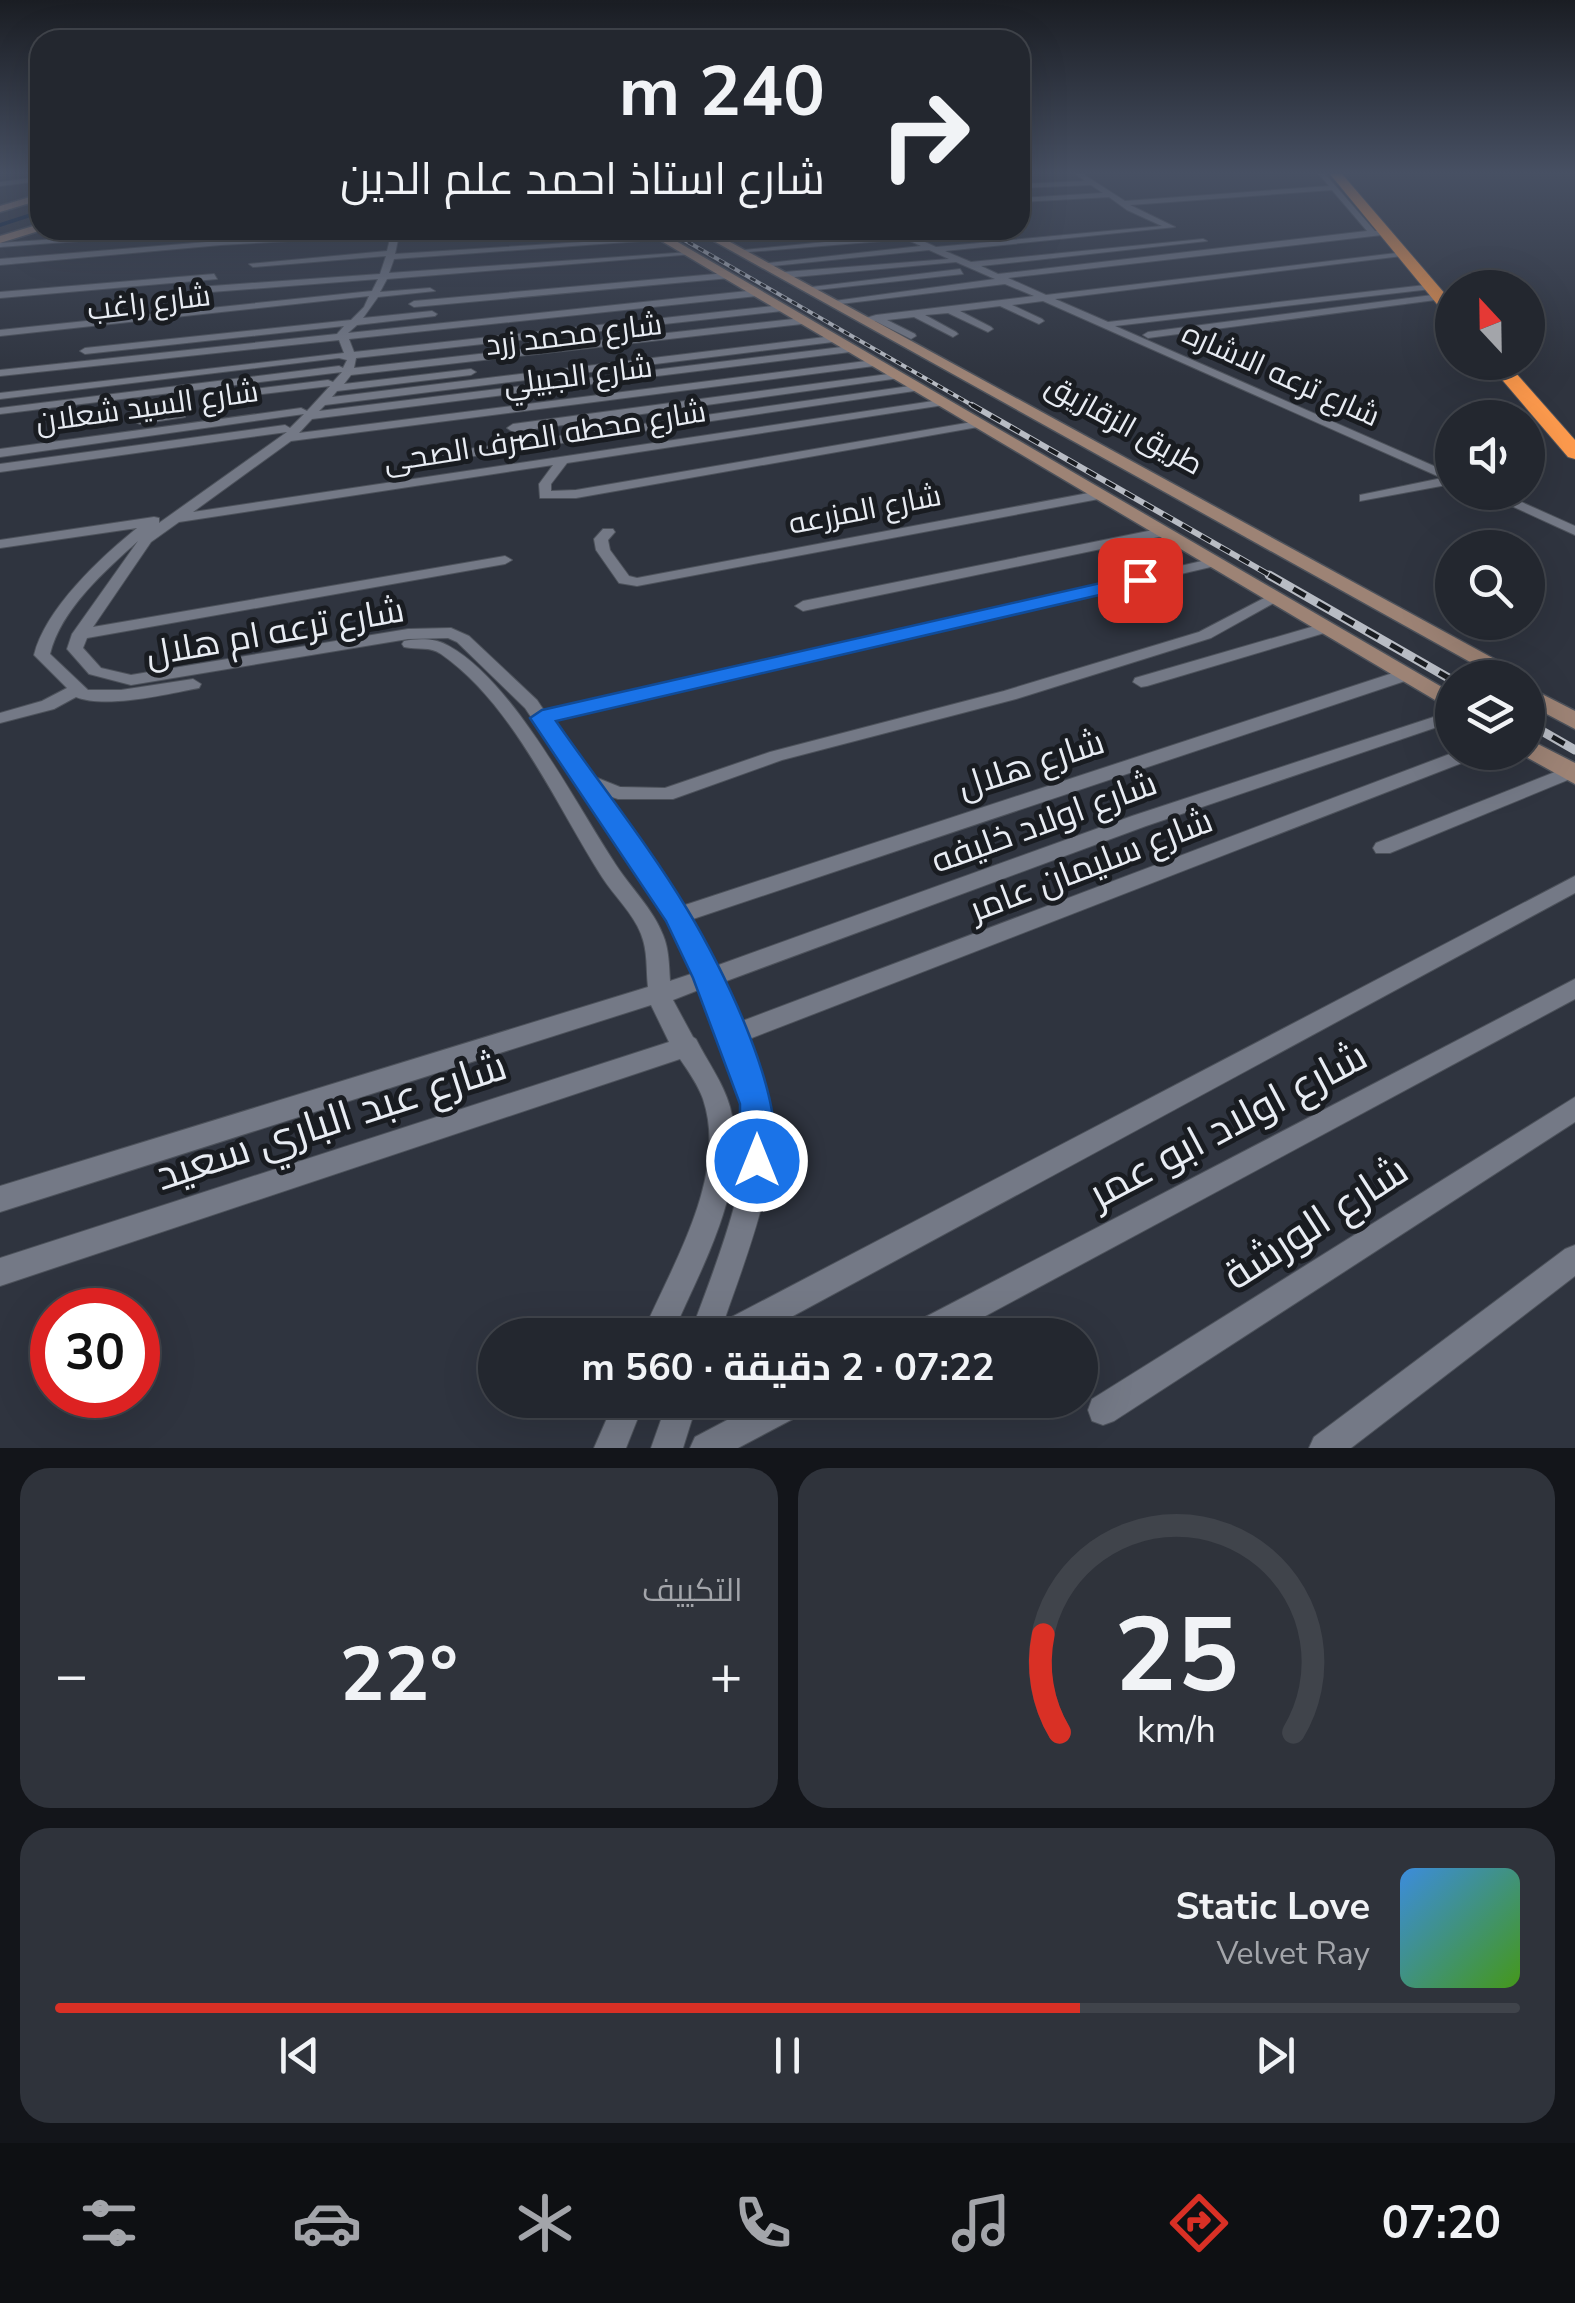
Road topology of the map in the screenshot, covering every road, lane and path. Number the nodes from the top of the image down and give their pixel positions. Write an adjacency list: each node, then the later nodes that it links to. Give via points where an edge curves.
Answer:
1 (167, 242): 25 (street)
2 (193, 242): 4 (street)
3 (203, 242): 4 (street)
4 (206, 242): 5 (street); 6 (street); 28 (street)
5 (209, 242)
6 (234, 242)
7 (279, 242): 64 (street)
8 (469, 242): 64 (street)
9 (495, 242): 26 (street)
10 (515, 242): 22 (street)
11 (527, 242): 22 (street)
12 (668, 242): 27 (main road)
13 (719, 242): 30 (main road, طريق الزقازيق)
14 (719, 242): 54 (main road, طريق الزقازيق)
15 (916, 242): 23 (street, شارع ترعه الاشاره)
16 (1013, 242): 23 (street)
17 (1196, 242): 31 (street)
18 (1203, 242): 24 (street)
19 (1390, 242): 21 (highway)
20 (1400, 242): 38 (highway)
21 (1393, 245): 24 (street); 32 (street); 40 (highway); 59 (street)
22 (516, 249): 26 (street)
23 (933, 249): 30 (street); 31 (street, شارع ترعه الاشاره)
24 (1222, 250): 32 (street); 34 (street)
25 (22, 251)
26 (497, 255): 27 (street); 64 (street)
27 (702, 261): 36 (street); 45 (main road); 64 (street)
28 (0, 262)
29 (253, 264): 64 (street)
30 (763, 264): 33 (main road, طريق الزقازيق)
31 (969, 265): 33 (street); 34 (street, شارع ترعه الاشاره); 54 (street)
32 (1248, 266): 35 (street); 47 (street)
33 (784, 275): 54 (main road, طريق الزقازيق)
34 (1000, 278): 37 (street); 51 (street, شارع ترعه الاشاره); 54 (street)
35 (1077, 281)
36 (586, 284): 43 (street); 43 (street)
37 (982, 284): 39 (street); 51 (street)
38 (1435, 285)
39 (966, 286): 41 (street); 56 (street)
40 (1435, 286)
41 (951, 288): 44 (street); 58 (street)
42 (198, 290): 64 (street)
43 (533, 290): 57 (street); 64 (street)
44 (934, 290): 46 (street); 61 (street)
45 (755, 292): 57 (street); 60 (street); 62 (main road)
46 (917, 292): 50 (street); 63 (street)
47 (1036, 293): 51 (street, شارع ترعه الاشاره); 59 (street, شارع ترعه الاشاره); 69 (street)
48 (1435, 293): 76 (street)
49 (1435, 293): 90 (street)
50 (900, 294): 53 (street); 65 (street)
51 (1017, 294): 56 (street); 70 (street)
52 (0, 295): 64 (street)
53 (883, 296): 55 (street); 66 (street)
54 (823, 297): 55 (street); 73 (main road, طريق الزقازيق); 134 (main road, طريق الزقازيق)
55 (866, 298): 68 (street)
56 (999, 302): 58 (street); 75 (street)
57 (546, 304): 67 (street)
58 (982, 304): 61 (street); 77 (street)
59 (1060, 304): 71 (street, شارع ترعه الاشاره)
60 (669, 305): 67 (street); 79 (street)
61 (965, 306): 63 (street); 80 (street)
62 (782, 308): 72 (street); 74 (main road)
63 (948, 309): 65 (street); 82 (street)
64 (363, 310): 67 (street); 78 (street); 79 (street, via 400,332); 91 (street, شارع راغب); 96 (street); 99 (street); 100 (street, شارع محمد زرد); 101 (street); 104 (street); 105 (street); 112 (street); 114 (street, شارع ترعه ام هلال); 115 (street); 117 (street)
65 (931, 311): 66 (street); 84 (street)
66 (914, 313): 68 (street); 88 (street)
67 (482, 315): 79 (street)
68 (896, 316): 73 (street); 92 (street)
69 (1070, 316)
70 (1054, 318)
71 (1090, 318): 76 (street, شارع ترعه الاشاره); 129 (street, شارع ترعه الاشاره)
72 (683, 319): 81 (street); 86 (street)
73 (870, 319): 89 (street); 134 (main road, طريق الزقازيق)
74 (802, 321): 83 (main road); 86 (street)
75 (1039, 321)
76 (1112, 323): 90 (street, شارع ترعه الاشاره)
77 (1023, 324)
78 (82, 326): 85 (street); 91 (street)
79 (463, 326)
80 (1005, 326)
81 (604, 328): 87 (street); 94 (street)
82 (988, 329)
83 (819, 331): 93 (main road); 100 (street, شارع محمد زرد)
84 (971, 332)
85 (0, 333)
86 (693, 333): 94 (street)
87 (545, 334): 96 (street); 97 (street)
88 (953, 334)
89 (911, 336)
90 (1148, 336): 126 (street, شارع ترعه الاشاره)
91 (68, 337): 95 (street, شارع راغب)
92 (936, 337)
93 (833, 339): 98 (main road); 100 (street)
94 (612, 342): 97 (street)
95 (0, 344)
96 (412, 348): 104 (street)
97 (550, 349): 104 (street)
98 (850, 349): 103 (main road); 107 (street)
99 (222, 356)
100 (648, 357): 107 (street); 114 (street)
101 (28, 358): 102 (street); 105 (street)
102 (0, 361)
103 (874, 363): 108 (main road); 121 (street, شارع الجبيلي)
104 (414, 364)
105 (22, 370): 106 (street)
106 (0, 373)
107 (658, 374): 114 (street)
108 (896, 376): 111 (main road); 119 (street)
109 (1512, 380): 124 (highway)
110 (1531, 380): 120 (highway)
111 (917, 388): 113 (main road); 125 (street)
112 (0, 396)
113 (940, 403): 116 (main road); 127 (street, شارع محطه الصرف الصحى)
114 (311, 407): 118 (street); 121 (street, شارع ترعه ام هلال); 123 (street, شارع السيد شعلان)
115 (0, 411)
116 (971, 420): 122 (street); 127 (street, via 576,494 546,494 545,484); 131 (main road)
117 (0, 421)
118 (140, 421)
119 (513, 428)
120 (1575, 429)
121 (287, 434): 128 (street, شارع الجبيلي); 137 (street, شارع ترعه ام هلال)
122 (790, 446)
123 (0, 453)
124 (1575, 453)
125 (433, 458)
126 (1435, 459)
127 (564, 460): 137 (street, شارع محطه الصرف الصحى)
128 (0, 468)
129 (1435, 471)
130 (1435, 483): 132 (street)
131 (1099, 495): 139 (street, شارع المزرعه, via 641,581 624,580 603,550); 140 (main road)
132 (1365, 498)
133 (1545, 505): 136 (street)
134 (1203, 510): 148 (main road, طريق الزقازيق); 149 (main road, طريق الزقازيق)
135 (1527, 510): 138 (street)
136 (1575, 518)
137 (166, 519): 141 (street, شارع محطه الصرف الصحى); 147 (street, شارع ترعه ام هلال, via 138,548); 152 (street, شارع ترعه ام هلال, via 108,561 43,644 46,662)
138 (1575, 531)
139 (608, 532)
140 (1164, 532): 143 (main road); 145 (street)
141 (0, 544)
142 (505, 560): 147 (street)
143 (1215, 562): 144 (main road); 158 (street)
144 (1276, 598): 146 (main road); 164 (street, via 1204,635 776,756 666,794 618,793)
145 (802, 606)
146 (1325, 628): 150 (main road); 151 (street)
147 (80, 634): 158 (street, شارع ترعه ام هلال, via 75,649 82,662 111,678 131,680 408,634 451,634 474,648)
148 (1466, 660)
149 (1483, 660)
150 (1405, 675): 154 (main road); 167 (street, شارع هلال)
151 (1142, 682)
152 (77, 690): 157 (street, via 48,706); 170 (street, شارع ترعه ام هلال, via 121,696 408,644 445,649 508,716 640,912 653,938)
153 (1545, 692): 156 (main road)
154 (1435, 693)
155 (1545, 704): 159 (main road)
156 (1575, 709)
157 (0, 718)
158 (542, 718): 164 (street, شارع ترعه ام هلال)
159 (1575, 721)
160 (1435, 722): 168 (street, شارع اولاد خليفه)
161 (1545, 757): 163 (main road)
162 (1435, 767): 171 (street, شارع سليمان عامر)
163 (1572, 774): 165 (street)
164 (584, 780): 167 (street, شارع ترعه ام هلال)
165 (1382, 848)
166 (1575, 884): 179 (street)
167 (677, 916): 168 (street, شارع ترعه ام هلال)
168 (708, 978): 170 (street, شارع اولاد خليفه); 171 (street, شارع ترعه ام هلال)
169 (1575, 988): 180 (street, شارع اولاد ابو عمر)
170 (660, 993): 172 (street, شارع ترعه ام هلال); 174 (street, شارع اولاد خليفه)
171 (732, 1036): 178 (street, شارع ترعه ام هلال, via 756,1104 760,1140 744,1223)
172 (688, 1046): 176 (street, شارع عبد الباري سعيد); 177 (street, شارع ترعه ام هلال, via 713,1093 721,1145 710,1202)
173 (1575, 1108): 181 (street, شارع الورشة)
174 (0, 1198)
175 (1575, 1259): 188 (street)
176 (0, 1272)
177 (664, 1318)
178 (711, 1318)
179 (760, 1318)
180 (952, 1318)
181 (1103, 1410)
182 (622, 1418): 185 (street)
183 (677, 1418): 186 (street)
184 (763, 1418): 187 (street)
185 (610, 1448)
186 (667, 1448)
187 (706, 1448)
188 (1325, 1448)

